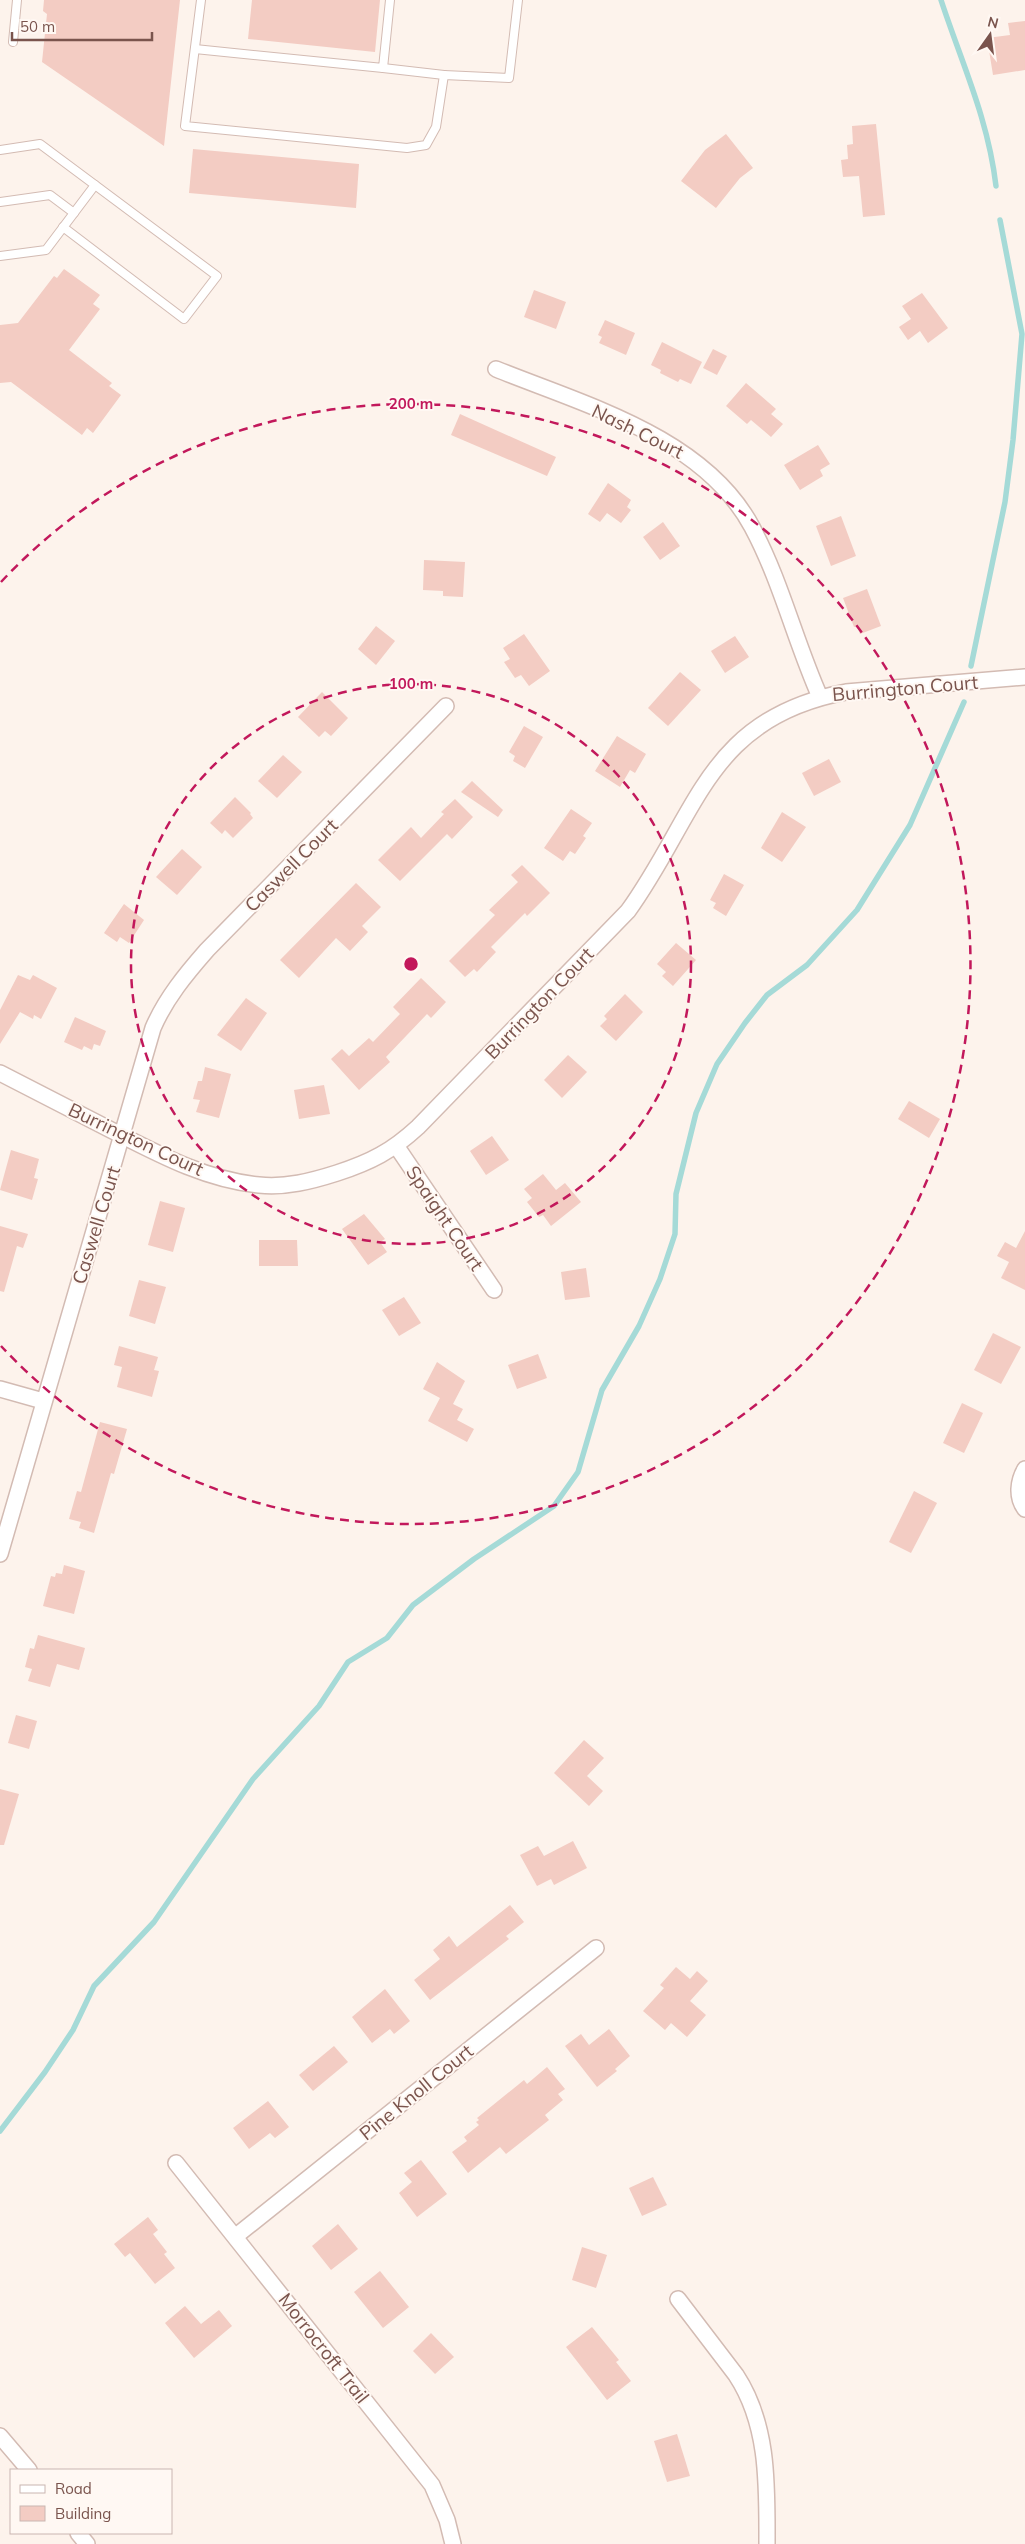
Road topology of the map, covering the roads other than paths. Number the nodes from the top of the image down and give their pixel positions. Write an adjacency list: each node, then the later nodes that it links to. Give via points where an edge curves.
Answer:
1 (17, 0): 5 (lane)
2 (201, 0): 6 (lane)
3 (390, 0): 7 (lane)
4 (518, 0): 8 (lane, via 509,78)
5 (13, 42)
6 (195, 49): 7 (lane); 8 (lane, via 185,126 194,127 378,146 407,148 426,145 436,127)
7 (383, 68): 8 (lane)
8 (444, 75)
9 (0, 150): 10 (lane, via 40,144)
10 (95, 185): 12 (lane); 13 (lane, via 217,276 184,319)
11 (0, 202): 12 (lane, via 50,195)
12 (74, 213): 13 (lane)
13 (63, 228): 14 (lane, via 46,250)
14 (0, 256)
15 (496, 369): 17 (street, Nash Court, via 675,446 720,482 739,505 764,552)
16 (1025, 677): 17 (street, Burrington Court)
17 (820, 697): 21 (street, Burrington Court, via 765,722 726,754 694,797 648,884 628,911)
18 (446, 706): 20 (street, Caswell Court, via 207,950 174,990 153,1028)
19 (0, 1073): 20 (street, Burrington Court)
20 (123, 1136): 21 (street, Burrington Court, via 185,1166 231,1181 260,1186 312,1181 360,1165); 24 (street, Caswell Court)
21 (397, 1147): 22 (street, Spaight Court)
22 (494, 1290)
23 (0, 1389): 24 (street)
24 (43, 1401): 27 (street, Caswell Court)
25 (1025, 1469): 26 (street, via 1019,1487)
26 (1023, 1507)
27 (0, 1554)
28 (596, 1948): 30 (street, Pine Knoll Court)
29 (176, 2163): 30 (street, Morrocroft Trail)
30 (236, 2236): 36 (street, Morrocroft Trail, via 432,2485)
31 (678, 2300): 37 (street, via 736,2375 756,2417 767,2479)
32 (0, 2436): 33 (street)
33 (28, 2469)
34 (79, 2534): 35 (street)
35 (87, 2544)
36 (453, 2544)
37 (767, 2544)

